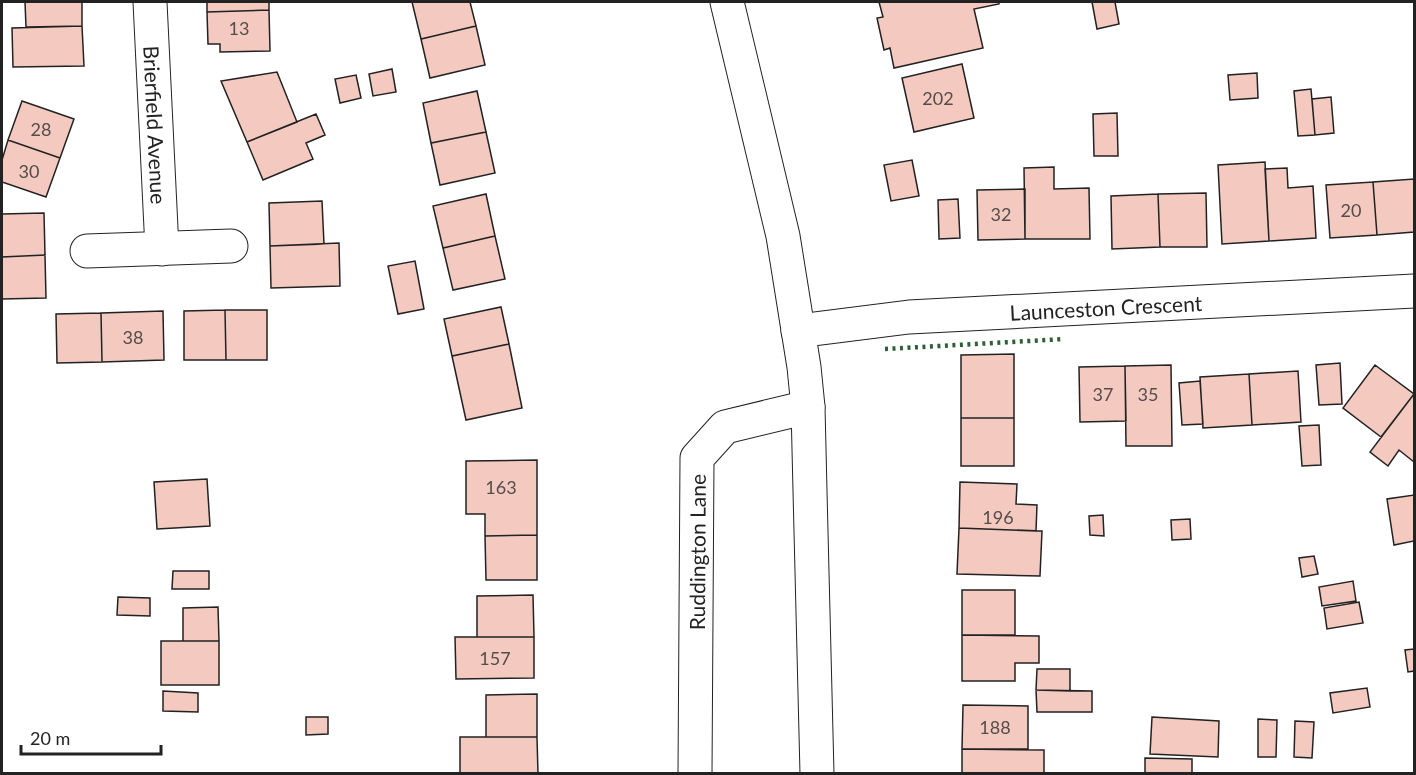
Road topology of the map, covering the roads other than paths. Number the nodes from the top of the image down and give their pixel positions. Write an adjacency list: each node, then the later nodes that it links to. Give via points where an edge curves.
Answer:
1 (150, 2): 4 (street, Brierfield Avenue)
2 (727, 2): 7 (street, via 783,236)
3 (231, 246): 4 (street)
4 (162, 249): 5 (street)
5 (87, 251)
6 (1414, 291): 7 (street, Launceston Crescent, via 909,317)
7 (798, 331): 8 (street)
8 (808, 407): 9 (street, Ruddington Lane, via 725,427 697,458); 10 (street)
9 (695, 774)
10 (817, 774)

